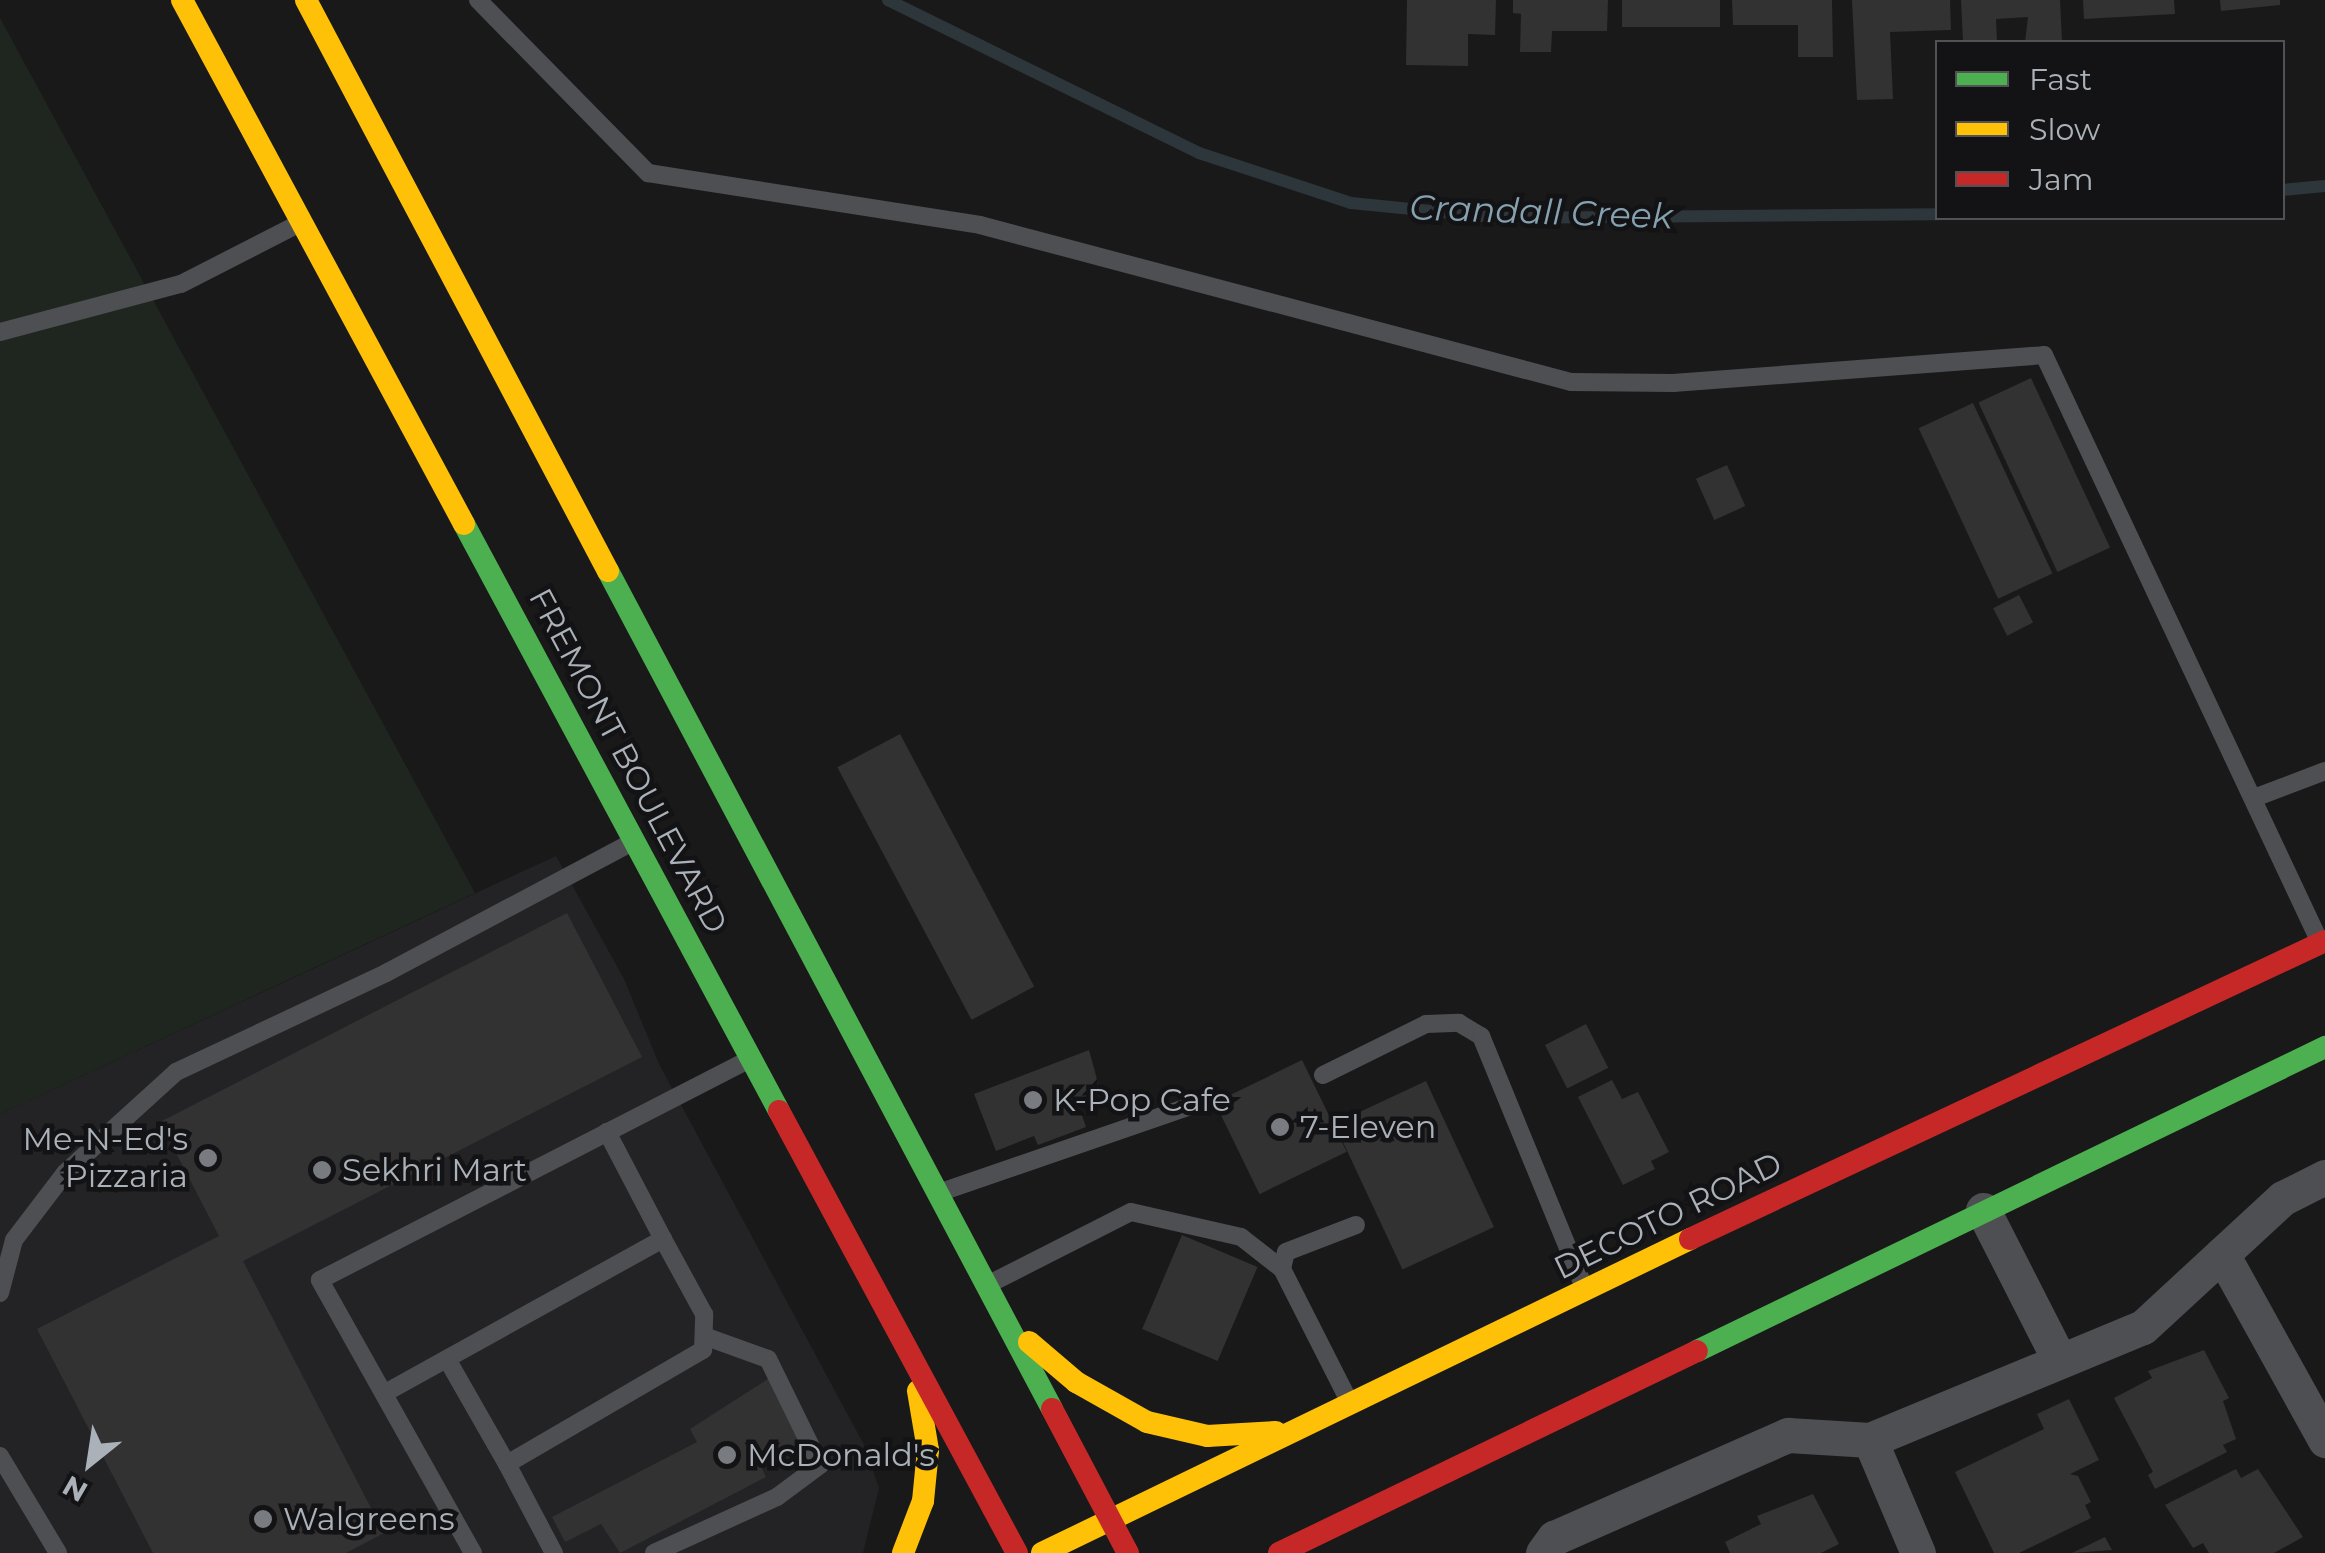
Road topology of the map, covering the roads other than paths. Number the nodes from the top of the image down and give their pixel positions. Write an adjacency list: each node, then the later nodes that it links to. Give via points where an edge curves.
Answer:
1 (182, 0): 4 (main road, FREMONT BOULEVARD)
2 (306, 0): 16 (main road)
3 (478, 0): 7 (lane, via 648,173 980,226 1572,382 1673,383 2044,355)
4 (302, 222): 5 (lane, via 181,284); 8 (main road, FREMONT BOULEVARD)
5 (0, 332)
6 (2325, 771): 7 (lane)
7 (2254, 798): 9 (lane)
8 (635, 842): 11 (main road, FREMONT BOULEVARD); 24 (lane, via 386,973 176,1072 64,1173 14,1240)
9 (2323, 942): 23 (main road, DECOTO ROAD)
10 (2325, 1047): 17 (main road)
11 (751, 1058): 14 (lane); 28 (main road, FREMONT BOULEVARD)
12 (1323, 1074): 23 (lane, via 1426,1024 1459,1024 1481,1036)
13 (1199, 1104): 16 (lane)
14 (607, 1132): 19 (lane); 30 (lane, via 320,1280)
15 (2325, 1177): 20 (street, via 2283,1198)
16 (939, 1193): 22 (main road)
17 (1982, 1210): 27 (street); 37 (main road)
18 (1356, 1226): 21 (lane, via 1286,1252)
19 (662, 1239): 26 (lane, via 704,1314); 29 (lane)
20 (2222, 1254): 27 (street, via 2143,1327); 34 (street)
21 (1282, 1269): 22 (lane, via 1241,1237 1132,1212); 31 (lane)
22 (988, 1285): 25 (main road)
23 (1586, 1292): 31 (main road, DECOTO ROAD)
24 (0, 1293)
25 (1008, 1323): 32 (main road, via 1076,1382 1147,1422 1206,1436); 38 (main road)
26 (704, 1336): 36 (lane, via 703,1350); 42 (lane, via 768,1359 820,1465 777,1497)
27 (2058, 1357): 33 (street)
28 (912, 1358): 43 (main road, via 928,1450 923,1501); 44 (main road, FREMONT BOULEVARD)
29 (446, 1359): 30 (lane); 36 (lane)
30 (385, 1393): 40 (lane)
31 (1351, 1406): 32 (main road, DECOTO ROAD)
32 (1297, 1432): 38 (main road, DECOTO ROAD)
33 (1870, 1440): 49 (street, via 1788,1435 1554,1538); 50 (street)
34 (2325, 1440)
35 (0, 1456): 39 (lane)
36 (507, 1464): 41 (lane)
37 (1362, 1512): 47 (main road); 48 (main road)
38 (1112, 1521): 45 (main road, DECOTO ROAD); 46 (main road)
39 (58, 1553)
40 (473, 1553)
41 (554, 1553)
42 (654, 1553)
43 (904, 1553)
44 (1017, 1553)
45 (1042, 1553)
46 (1128, 1553)
47 (1279, 1553)
48 (1333, 1553)
49 (1543, 1553)
50 (1918, 1553)

